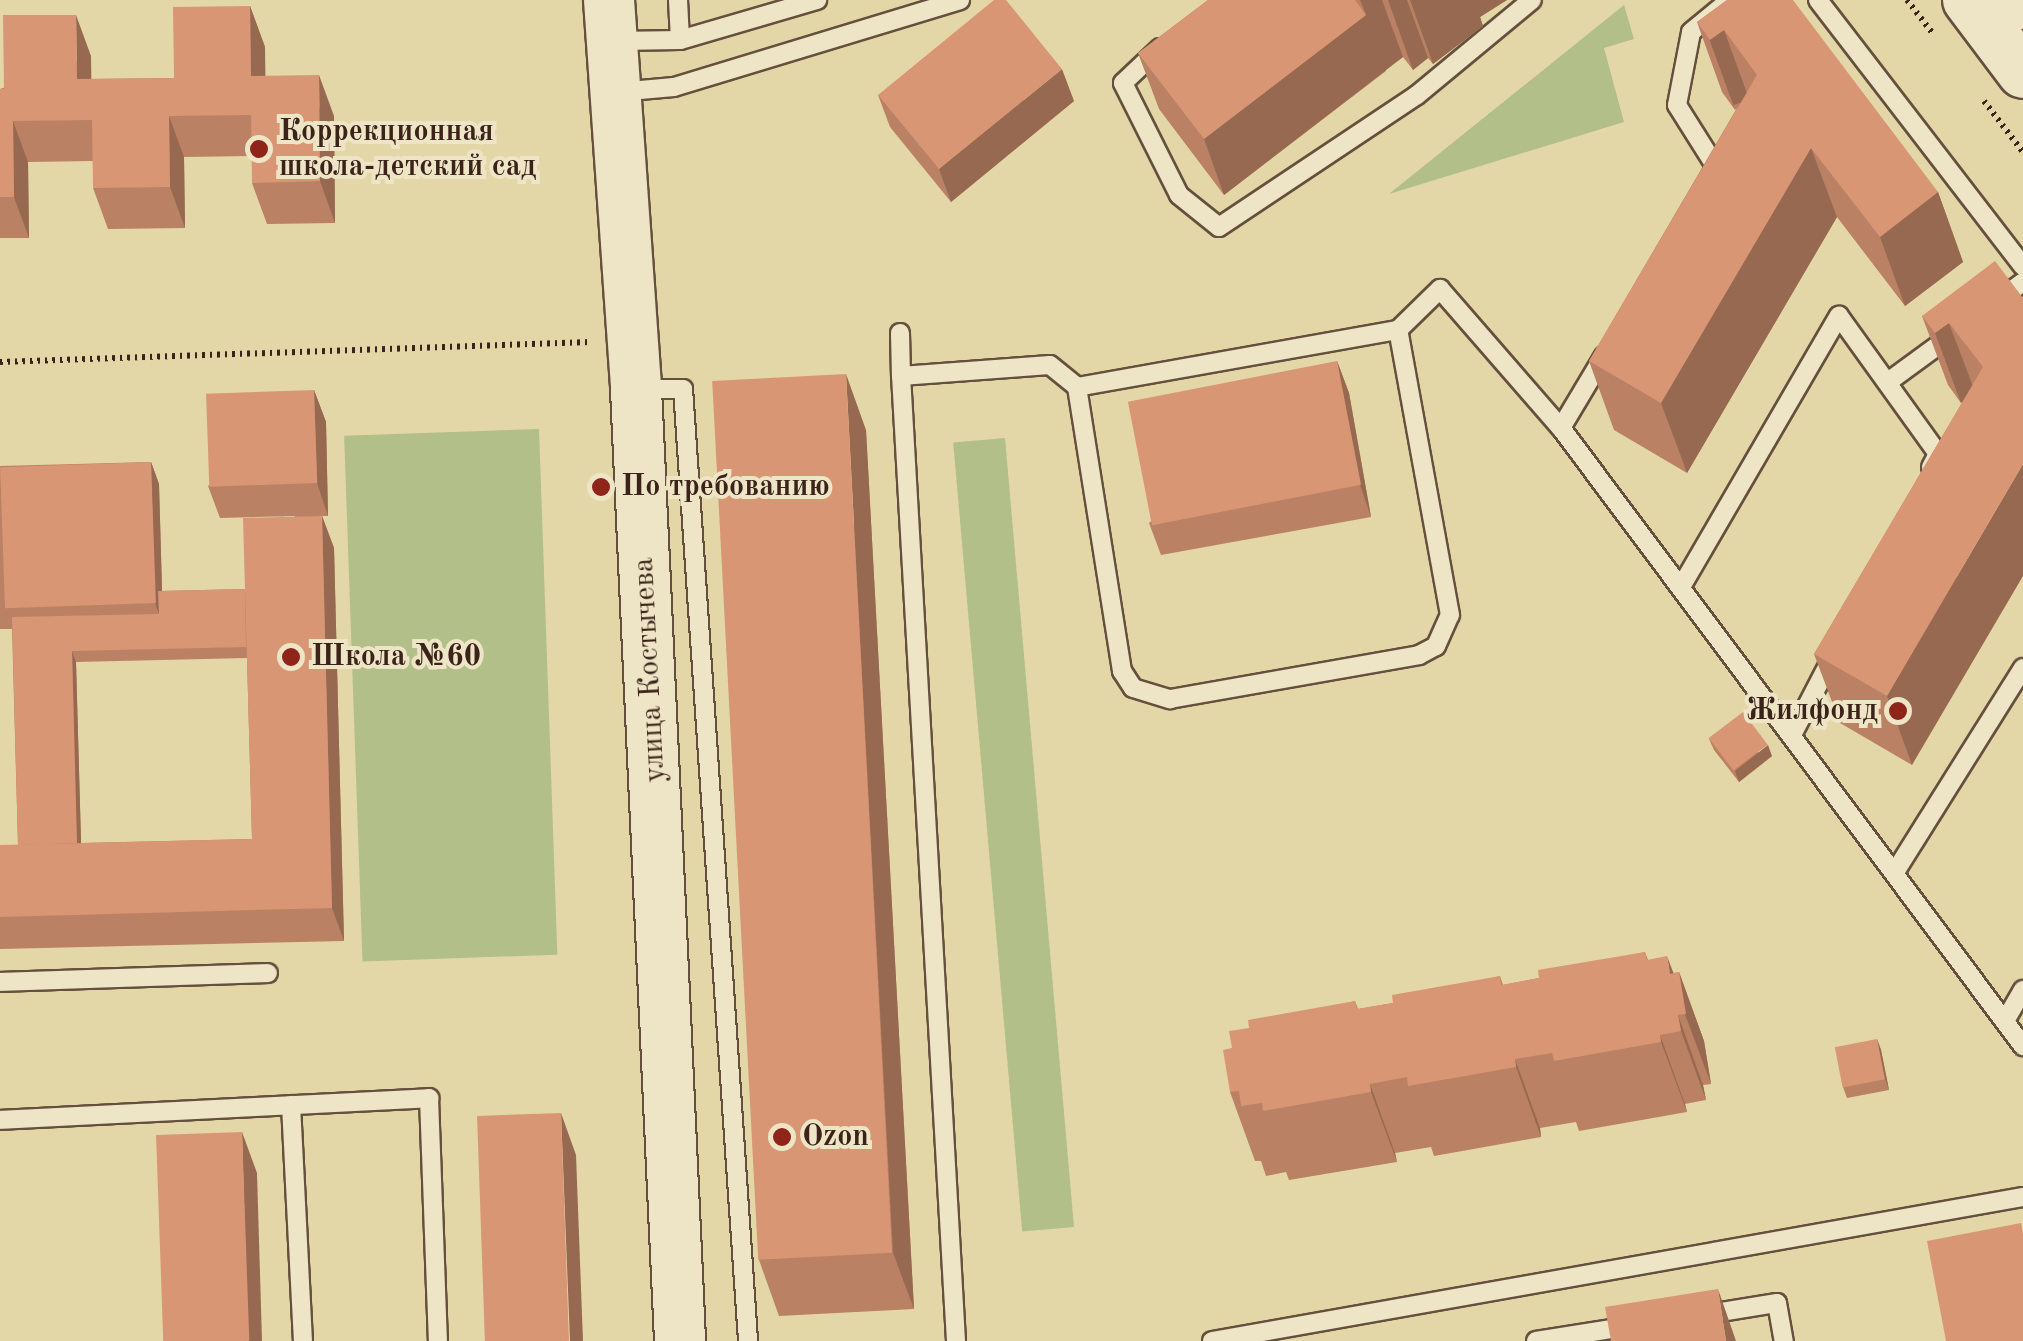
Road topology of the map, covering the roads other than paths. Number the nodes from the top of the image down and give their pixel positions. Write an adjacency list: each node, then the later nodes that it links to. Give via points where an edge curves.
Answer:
1 (678, 0): 10 (lane)
2 (816, 0): 10 (lane)
3 (960, 0): 12 (lane, via 674,87)
4 (1532, 0): 9 (lane, via 1417,95 1219,227 1179,195 1124,83)
5 (1730, 0): 13 (lane, via 1692,32 1677,105 1716,166)
6 (1818, 0): 14 (lane)
7 (1968, 0): 11 (main road)
8 (612, 20): 10 (lane); 12 (main road, улица Костычева)
9 (1174, 36)
10 (680, 40)
11 (2023, 74)
12 (617, 92): 19 (main road, улица Костычева)
13 (1697, 199)
14 (2023, 266)
15 (2023, 282): 21 (lane)
16 (1398, 330): 22 (lane); 22 (lane, via 1450,616 1446,633 1419,655 1227,689 1150,697 1122,671); 23 (lane, via 1440,288)
17 (1619, 330): 23 (lane)
18 (900, 332): 20 (lane)
19 (634, 365): 42 (main road, улица Костычева); 43 (lane, via 683,389)
20 (901, 376): 22 (lane, via 1050,364); 44 (lane)
21 (1888, 382): 24 (lane, via 1938,454); 25 (lane, via 1839,316)
22 (1077, 386)
23 (1560, 428): 25 (lane)
24 (1920, 488)
25 (1680, 587): 28 (lane)
26 (1847, 628): 28 (lane)
27 (2023, 668): 29 (lane)
28 (1792, 733): 29 (lane)
29 (1895, 872): 33 (lane)
30 (268, 973): 31 (lane)
31 (0, 982)
32 (2023, 990): 33 (lane)
33 (2005, 1021): 34 (lane)
34 (2023, 1046)
35 (292, 1104): 36 (lane); 40 (lane); 41 (lane, via 429,1098)
36 (0, 1120)
37 (2023, 1197): 45 (lane)
38 (1678, 1318): 47 (lane, via 1776,1303)
39 (1659, 1322): 46 (lane)
40 (303, 1341)
41 (438, 1341)
42 (680, 1341)
43 (748, 1341)
44 (956, 1341)
45 (1212, 1341)
46 (1540, 1341)
47 (1784, 1341)

